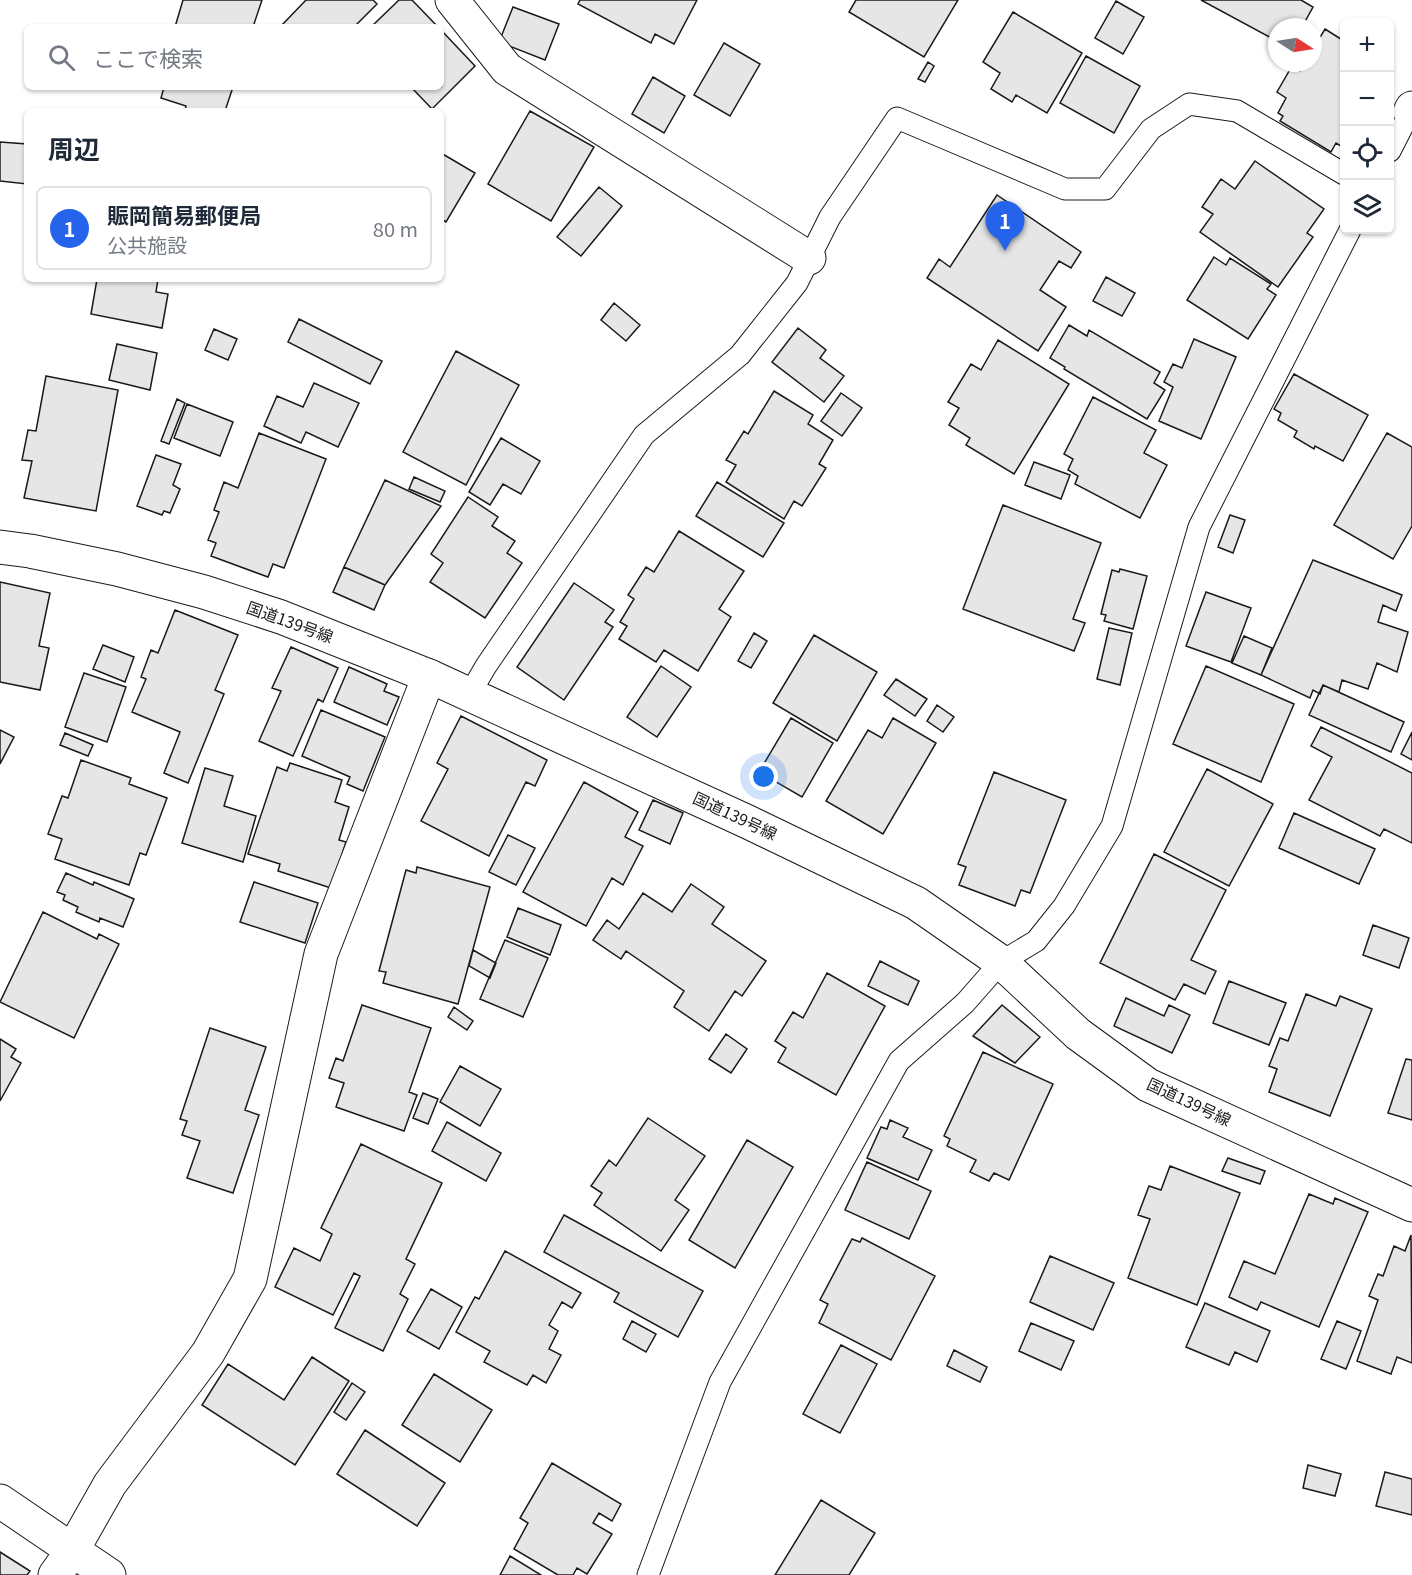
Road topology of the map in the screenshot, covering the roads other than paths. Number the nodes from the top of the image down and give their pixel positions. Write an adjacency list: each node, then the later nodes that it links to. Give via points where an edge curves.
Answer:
1 (452, 0): 6 (main road, via 507,69)
2 (1411, 111): 3 (lane)
3 (1394, 142)
4 (1340, 172): 6 (lane, via 1237,111 1189,104 1151,129 1105,189 1065,189 897,118 830,217)
5 (1348, 234): 10 (lane, via 1199,527 1112,826 1064,906 1043,932)
6 (809, 258): 9 (lane, via 796,283 740,354 644,435)
7 (0, 548): 8 (main road, 国道139号線, via 117,569 204,592 281,617)
8 (429, 676): 9 (main road, 国道139号線); 13 (main road, via 321,954 250,1279 208,1353 110,1484)
9 (469, 695): 10 (main road, 国道139号線, via 916,903)
10 (1001, 962): 11 (main road, 国道139号線, via 1078,1034 1148,1085); 15 (lane, via 965,1003 899,1061 720,1382)
11 (1412, 1205)
12 (0, 1501): 13 (main road)
13 (63, 1563): 14 (main road)
14 (109, 1575)
15 (648, 1575)

